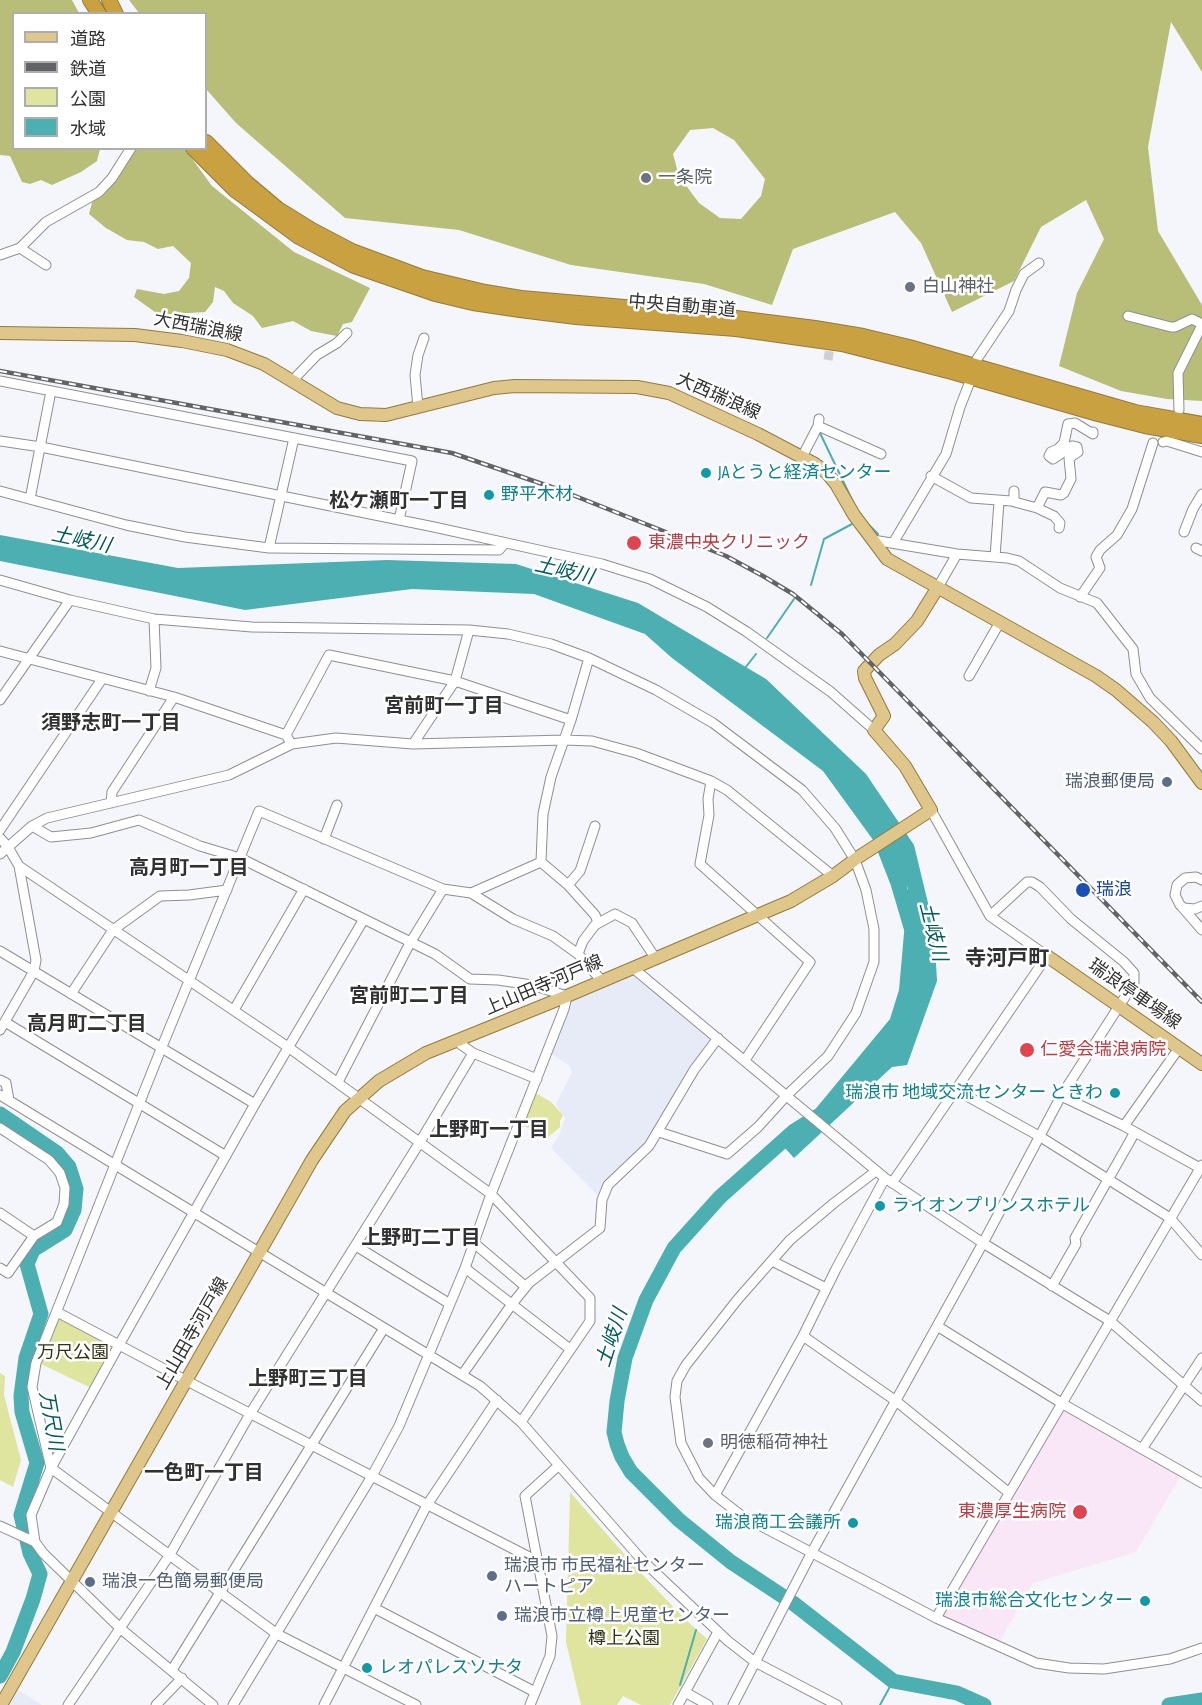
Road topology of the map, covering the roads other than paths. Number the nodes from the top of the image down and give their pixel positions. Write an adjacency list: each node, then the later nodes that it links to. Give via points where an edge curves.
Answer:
1 (207, 143): 20 (highway, 中央自動車道, via 247,183 312,230 352,251 422,277 521,298 705,314 863,336 1135,412)
2 (130, 150): 4 (street, via 99,192 46,222)
3 (195, 150): 22 (highway, 中央自動車道, via 235,190 298,237 354,266 435,294 576,317 736,329 842,344 1098,414)
4 (20, 248): 5 (street); 7 (street)
5 (0, 255)
6 (1039, 263): 13 (street, via 1024,274 1009,311)
7 (46, 265)
8 (1128, 316): 9 (street, via 1171,327 1192,319)
9 (1202, 325): 19 (street, via 1178,373)
10 (0, 333): 15 (main road, 大西瑞浪線, via 135,335 182,341 246,356)
11 (347, 333): 15 (street, via 317,355)
12 (424, 338): 18 (street, via 415,375)
13 (977, 359)
14 (0, 381): 17 (street)
15 (292, 381): 18 (main road, 大西瑞浪線, via 337,408 354,413 386,414)
16 (969, 384): 29 (street, via 949,447)
17 (51, 390): 23 (street); 25 (street)
18 (418, 407): 28 (main road, 大西瑞浪線, via 515,386 653,388 682,398)
19 (1179, 410)
20 (1202, 424)
21 (1093, 432): 35 (street, via 1075,423 1068,424 1064,443 1049,456 1053,459 1072,446 1077,447 1078,452 1070,458 1071,479 1061,495 1045,492)
22 (1202, 436)
23 (294, 438): 32 (street); 36 (street, via 412,462)
24 (0, 441): 25 (street)
25 (41, 447): 32 (street); 33 (street)
26 (1202, 452): 47 (street, via 1158,442 1132,509 1117,535 1100,550 1096,558 1100,568)
27 (881, 454): 28 (street, via 819,422)
28 (802, 457): 39 (main road, 大西瑞浪線, via 827,473)
29 (932, 476): 34 (street, via 971,498); 41 (street)
30 (0, 491): 33 (street)
31 (1202, 494): 38 (street)
32 (280, 496): 36 (street); 42 (street)
33 (30, 499): 42 (street, via 126,525)
34 (999, 502): 35 (street, via 1012,496); 44 (street)
35 (1038, 508): 37 (street, via 1059,520)
36 (399, 520): 40 (street)
37 (1059, 528)
38 (1184, 532)
39 (873, 540): 41 (street); 46 (main road, 大西瑞浪線, via 892,563)
40 (505, 543): 42 (street, via 499,550); 63 (street, via 602,564 680,593 802,670)
41 (893, 543): 43 (street)
42 (269, 548)
43 (957, 554): 44 (street); 46 (street)
44 (995, 557): 47 (street, via 1019,561)
45 (0, 580): 48 (street)
46 (938, 587): 50 (main road, 大西瑞浪線); 63 (main road, via 917,621 864,671 884,716)
47 (1080, 597): 62 (street, via 1097,603 1133,649 1136,674 1150,698)
48 (70, 600): 49 (street); 54 (street)
49 (154, 619): 51 (street, via 252,627); 58 (street, via 156,668)
50 (1000, 622): 55 (street); 66 (main road, 大西瑞浪線, via 1096,676)
51 (469, 630): 53 (street, via 551,644); 57 (street)
52 (0, 651): 54 (street)
53 (589, 658): 61 (street); 83 (street, via 713,723 802,790)
54 (28, 659): 56 (street); 60 (street)
55 (969, 676)
56 (102, 679): 58 (street); 77 (street)
57 (455, 681): 61 (street); 64 (street, via 329,655); 68 (street)
58 (149, 691): 59 (street)
59 (174, 697): 64 (street); 72 (street, via 112,792)
60 (0, 700)
61 (571, 720): 65 (street)
62 (1181, 729): 66 (street); 69 (street)
63 (874, 730): 74 (main road, via 905,766)
64 (286, 735): 67 (street)
65 (564, 740): 68 (street); 70 (street, via 592,741 636,753); 84 (street, via 543,814)
66 (1171, 741): 71 (main road, 大西瑞浪線)
67 (292, 744): 68 (street, via 336,738); 72 (street, via 229,775)
68 (413, 744)
69 (1202, 749)
70 (711, 781): 86 (street); 95 (street, via 700,864)
71 (1202, 783)
72 (111, 803): 75 (street, via 47,818)
73 (337, 805): 79 (street)
74 (931, 810): 83 (main road, 上山田寺河戸線); 96 (street)
75 (32, 826): 80 (street); 82 (street, via 51,837 91,833 139,820)
76 (595, 826): 88 (street, via 580,872)
77 (0, 830)
78 (0, 838): 80 (street)
79 (324, 839): 82 (street, via 259,811); 90 (street)
80 (8, 847): 81 (street); 85 (street)
81 (0, 854)
82 (240, 858): 89 (street); 91 (street)
83 (856, 859): 86 (main road, 上山田寺河戸線); 129 (street, via 874,929 874,962 846,1031)
84 (541, 862): 88 (street); 92 (street)
85 (19, 866): 99 (street); 107 (street, via 36,960)
86 (833, 876): 95 (main road, 上山田寺河戸線)
87 (1202, 880): 93 (street, via 1191,876 1181,880 1175,890)
88 (568, 885): 98 (street)
89 (304, 889): 97 (street); 113 (street)
90 (443, 889): 92 (street); 101 (street)
91 (227, 890): 99 (street, via 160,896); 108 (street)
92 (471, 893): 103 (street, via 513,919 553,936)
93 (1180, 905): 94 (street, via 1189,910); 100 (street)
94 (1202, 906)
95 (757, 916): 105 (main road, 上山田寺河戸線); 121 (street, via 810,962)
96 (990, 916): 104 (street); 112 (street, via 1026,882 1040,887 1134,973 1134,983)
97 (364, 919): 101 (street); 117 (street)
98 (598, 922): 103 (street); 105 (street, via 615,914 632,923)
99 (113, 930): 108 (street); 110 (street)
100 (1202, 930)
101 (410, 944): 111 (street, via 435,954 470,979 532,985); 125 (street)
102 (0, 951): 107 (street)
103 (578, 954): 109 (street)
104 (1047, 956): 112 (main road, 瑞浪停車場線); 126 (street)
105 (656, 958): 106 (main road, 上山田寺河戸線)
106 (633, 968): 109 (main road, 上山田寺河戸線); 115 (street)
107 (34, 971): 110 (street); 114 (street)
108 (189, 980): 113 (street); 119 (street)
109 (602, 981): 111 (main road, 上山田寺河戸線)
110 (71, 994): 119 (street)
111 (567, 996): 116 (main road, 上山田寺河戸線); 123 (street)
112 (1119, 1006): 118 (main road, 瑞浪停車場線); 128 (street)
113 (234, 1010): 117 (street)
114 (2, 1026): 132 (street)
115 (718, 1038): 121 (street); 136 (street, via 694,1070)
116 (456, 1041): 120 (street); 130 (main road, 上山田寺河戸線, via 401,1067)
117 (288, 1047): 125 (street); 133 (street)
118 (1179, 1048): 122 (main road, 瑞浪停車場線); 134 (street)
119 (161, 1049): 132 (street); 133 (street)
120 (473, 1053): 123 (street); 139 (street)
121 (745, 1060): 129 (street)
122 (1202, 1064)
123 (537, 1079): 146 (street)
124 (0, 1080): 131 (street, via 6,1083)
125 (338, 1083): 130 (street)
126 (956, 1090): 138 (street); 145 (street)
127 (0, 1095): 131 (street)
128 (1061, 1096): 134 (street); 138 (street)
129 (789, 1097): 136 (street, via 727,1154); 143 (street)
130 (359, 1098): 139 (street); 154 (main road, 上山田寺河戸線, via 333,1127)
131 (9, 1100): 141 (street)
132 (139, 1104): 140 (street); 141 (street)
133 (255, 1104): 140 (street)
134 (1124, 1126): 137 (street)
135 (0, 1128): 150 (street, via 49,1160 60,1173 65,1188 57,1222)
136 (659, 1132): 156 (street, via 650,1146 608,1185 602,1200 600,1228)
137 (1135, 1132): 142 (street); 144 (street)
138 (1039, 1136): 144 (street); 152 (street)
139 (420, 1142): 146 (street); 153 (street)
140 (226, 1156): 148 (street)
141 (115, 1165): 148 (street); 166 (street)
142 (1201, 1166): 149 (street)
143 (876, 1171): 145 (street); 157 (street, via 790,1240)
144 (1108, 1179): 149 (street); 160 (street)
145 (889, 1181): 152 (street); 162 (street)
146 (491, 1194): 151 (street); 156 (street)
147 (0, 1213): 150 (street)
148 (193, 1213): 154 (street); 171 (street)
149 (1170, 1218): 155 (street); 167 (street)
150 (34, 1236): 158 (street, via 8,1273)
151 (474, 1243): 159 (street); 161 (street)
152 (983, 1243): 160 (street); 168 (street)
153 (356, 1246): 163 (street); 164 (street)
154 (260, 1253): 163 (street); 176 (main road, 上山田寺河戸線)
155 (1202, 1255)
156 (556, 1261): 161 (street); 172 (street, via 590,1298 590,1321)
157 (772, 1261): 162 (street); 191 (street, via 686,1365 677,1382 681,1443 699,1478)
158 (0, 1268)
159 (465, 1268): 164 (street); 165 (street)
160 (1052, 1286): 167 (street)
161 (526, 1287): 165 (street)
162 (826, 1288): 170 (street)
163 (327, 1293): 169 (street); 182 (street)
164 (450, 1304): 173 (street)
165 (512, 1304): 172 (street); 175 (street)
166 (57, 1312): 171 (street); 187 (street, via 36,1364 32,1387)
167 (1110, 1321): 177 (street); 181 (street)
168 (937, 1326): 179 (street); 181 (street)
169 (384, 1328): 173 (street); 184 (street)
170 (803, 1336): 179 (street); 191 (street)
171 (119, 1345): 176 (street); 187 (street)
172 (570, 1349): 183 (street)
173 (429, 1357): 175 (street); 188 (street)
174 (1202, 1358): 177 (street)
175 (462, 1375): 178 (street)
176 (186, 1381): 182 (street); 193 (main road, 上山田寺河戸線)
177 (1184, 1385): 180 (street); 185 (street)
178 (497, 1400): 183 (street); 192 (street)
179 (896, 1401): 190 (street); 196 (street)
180 (1202, 1401)
181 (1063, 1404): 185 (street); 190 (street)
182 (250, 1414): 184 (street); 197 (street)
183 (521, 1422): 186 (street)
184 (313, 1446): 188 (street); 200 (street)
185 (1142, 1449): 189 (street)
186 (558, 1466): 198 (street, via 525,1496); 204 (street, via 641,1559)
187 (51, 1468): 193 (street); 195 (street, via 31,1515)
188 (372, 1476): 192 (street); 205 (street)
189 (1202, 1484)
190 (1008, 1492): 202 (street)
191 (715, 1495): 196 (street, via 742,1516)
192 (427, 1505): 198 (street); 201 (street)
193 (111, 1514): 197 (street); 199 (main road, 上山田寺河戸線)
194 (0, 1526): 195 (street)
195 (35, 1542): 199 (street)
196 (812, 1552): 202 (street); 207 (street)
197 (169, 1556): 200 (street); 203 (street)
198 (537, 1561): 211 (street, via 552,1636 550,1656)
199 (72, 1582): 203 (street); 214 (main road, 上山田寺河戸線)
200 (221, 1593): 205 (street); 209 (street)
201 (374, 1608): 208 (street); 211 (street)
202 (936, 1618): 206 (street, via 1036,1663 1069,1668 1137,1665)
203 (121, 1629): 209 (street); 215 (street)
204 (718, 1632): 207 (street); 212 (street)
205 (277, 1634): 208 (street); 218 (street)
206 (1202, 1648)
207 (754, 1662): 224 (street); 225 (street)
208 (344, 1668): 213 (street); 219 (street)
209 (172, 1670): 210 (street)
210 (182, 1678): 216 (street); 217 (street)
211 (535, 1692): 221 (street)
212 (685, 1692): 222 (street); 223 (street)
213 (403, 1702): 220 (street)
214 (1, 1705)
215 (68, 1705)
216 (156, 1705)
217 (213, 1705)
218 (232, 1705)
219 (324, 1705)
220 (416, 1705)
221 (530, 1705)
222 (678, 1705)
223 (708, 1705)
224 (733, 1705)
225 (837, 1705)

